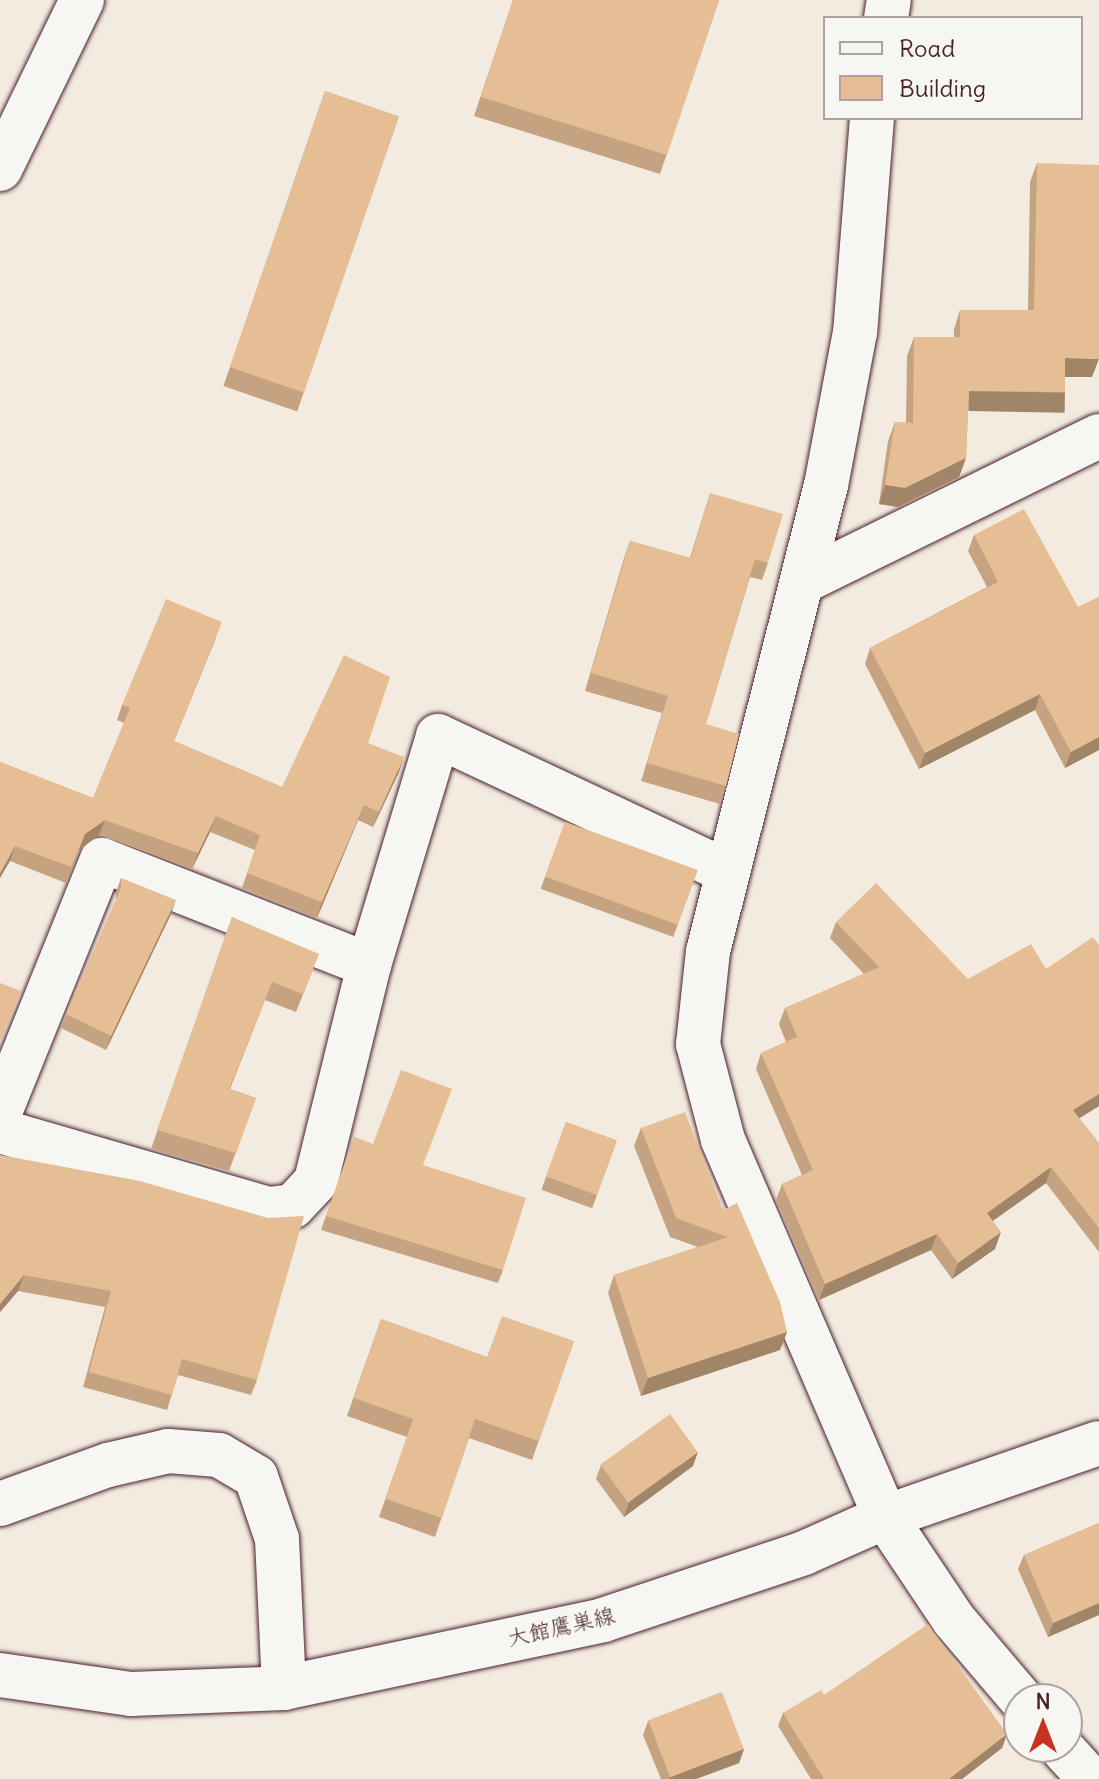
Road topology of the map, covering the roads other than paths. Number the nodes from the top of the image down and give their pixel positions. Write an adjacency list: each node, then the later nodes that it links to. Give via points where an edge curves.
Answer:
1 (82, 0): 3 (street)
2 (872, 120): 5 (street, via 855,332)
3 (0, 169)
4 (1099, 436): 5 (street)
5 (802, 582): 6 (street)
6 (728, 872): 7 (street, via 438,736); 12 (street, via 708,951 698,1044 723,1140)
7 (369, 965): 8 (street, via 102,860); 9 (street, via 316,1181 293,1206 269,1209)
8 (0, 1112)
9 (0, 1131)
10 (1099, 1443): 12 (street, 大館鷹巣線)
11 (0, 1504): 15 (street, via 108,1465 168,1451 219,1455 256,1477 277,1539)
12 (885, 1517): 14 (street, via 954,1620); 15 (street, 大館鷹巣線, via 804,1553 603,1620)
13 (0, 1675): 15 (street, 大館鷹巣線, via 131,1694)
14 (1007, 1683)
15 (284, 1688)
16 (1076, 1763): 17 (street)
17 (1090, 1779)

